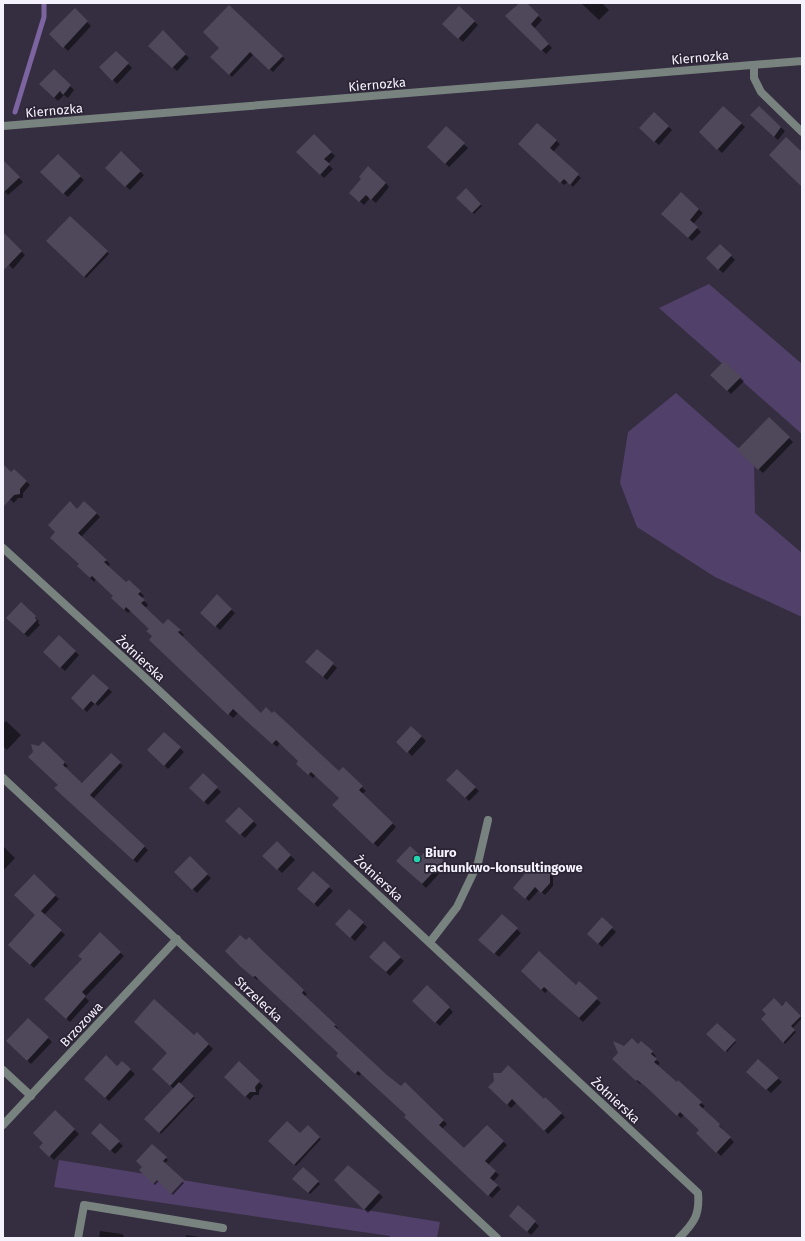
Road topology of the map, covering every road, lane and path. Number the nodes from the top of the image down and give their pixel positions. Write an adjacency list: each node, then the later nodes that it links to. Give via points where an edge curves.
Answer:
1 (802, 61): 2 (street, Kiernozka)
2 (754, 65): 3 (street, Kiernozka); 4 (street, via 754,78 761,92)
3 (3, 126)
4 (802, 132)
5 (3, 548): 9 (street, Żołnierska)
6 (3, 778): 8 (street, Strzelecka)
7 (488, 820): 9 (street, via 478,863 457,907)
8 (177, 940): 11 (street, Brzozowa); 15 (street, Strzelecka)
9 (430, 942): 16 (street, Żołnierska, via 698,1193 699,1206 694,1222)
10 (3, 1070): 11 (street)
11 (31, 1096): 12 (street, Brzozowa)
12 (3, 1125)
13 (223, 1228): 14 (street, via 84,1205)
14 (78, 1238)
15 (497, 1238)
16 (679, 1238)

